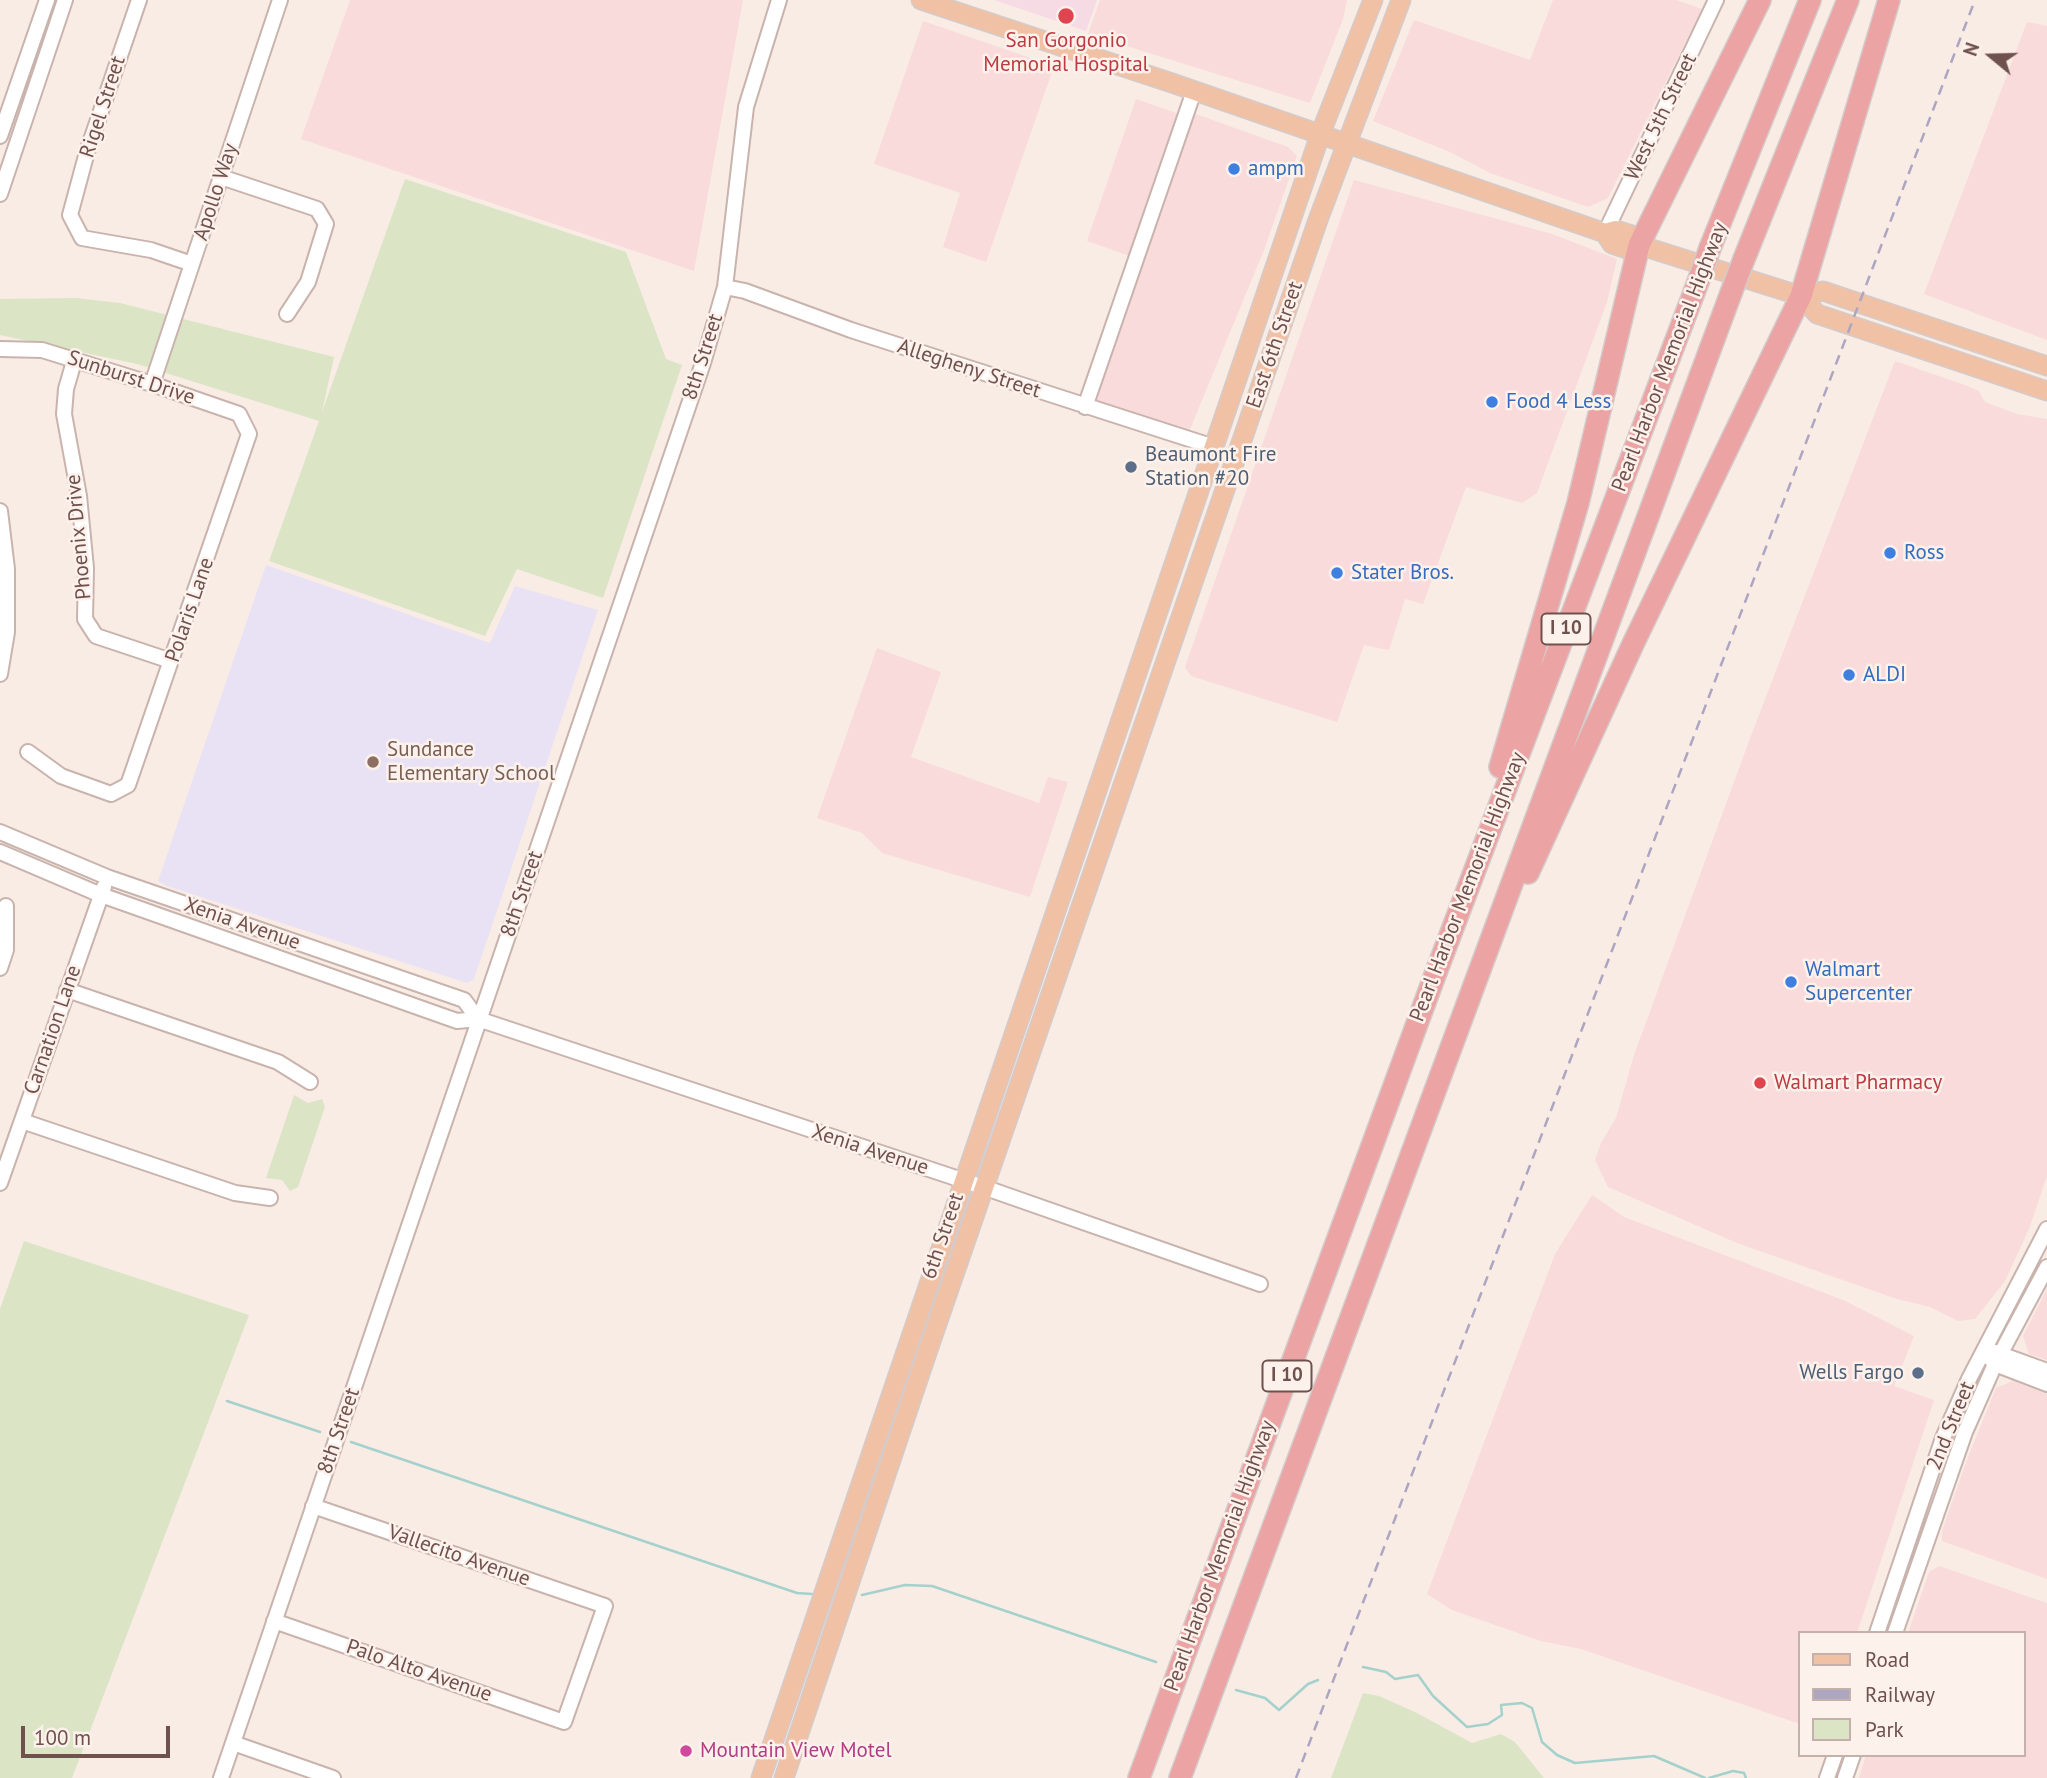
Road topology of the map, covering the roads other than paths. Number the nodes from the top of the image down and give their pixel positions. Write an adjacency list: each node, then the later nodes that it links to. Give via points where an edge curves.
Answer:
1 (47, 0): 16 (street)
2 (65, 0): 19 (street)
3 (139, 0): 23 (street, Rigel Street, via 70,215 82,238 151,250)
4 (280, 0): 18 (street, Apollo Way)
5 (779, 0): 24 (street, 8th Street, via 746,107)
6 (922, 0): 14 (main road)
7 (1373, 0): 15 (main road, East 6th Street)
8 (1401, 0): 17 (main road, East 6th Street)
9 (1716, 0): 20 (street, West 5th Street)
10 (1760, 0): 22 (highway)
11 (1810, 0): 49 (highway, Pearl Harbor Memorial Highway / I 10, bridge, via 1710,248)
12 (1848, 0): 50 (highway, Pearl Harbor Memorial Highway / I 10, bridge, via 1731,293)
13 (1889, 0): 25 (highway)
14 (1194, 91): 15 (main road); 33 (street)
15 (1320, 135): 17 (main road); 21 (main road, East 6th Street)
16 (0, 136)
17 (1346, 144): 20 (main road); 27 (main road, East 6th Street)
18 (221, 177): 23 (street, Apollo Way); 26 (street, via 317,209 326,224 308,282)
19 (0, 194)
20 (1605, 233): 22 (main road, via 1616,230 1632,235)
21 (1283, 243): 27 (main road, via 1289,261 1273,308); 35 (main road, East 6th Street)
22 (1639, 245): 25 (main road); 49 (highway, via 1559,574)
23 (192, 264): 31 (street, Apollo Way)
24 (725, 287): 33 (street, Allegheny Street); 52 (street, 8th Street)
25 (1801, 296): 30 (main road, via 1823,291); 32 (main road, via 1817,314); 50 (highway)
26 (287, 314)
27 (1286, 315): 41 (main road, East 6th Street)
28 (0, 349): 29 (street, Sunburst Drive, via 42,350)
29 (75, 358): 31 (street, Sunburst Drive); 38 (street, Phoenix Drive, via 64,414 79,496 85,619 96,636)
30 (2047, 366)
31 (152, 384): 34 (street, Sunburst Drive, via 239,415)
32 (2047, 391)
33 (1085, 407): 35 (street, Allegheny Street)
34 (249, 434): 38 (street, Polaris Lane)
35 (1214, 447): 40 (main road, East 6th Street)
36 (0, 511): 37 (street)
37 (3, 548): 39 (street, via 6,632)
38 (172, 661): 42 (street, Polaris Lane, via 128,785 111,794 61,776)
39 (0, 674)
40 (1130, 696): 56 (main road, 6th Street)
41 (1152, 706): 58 (main road, 6th Street)
42 (28, 752)
43 (0, 832): 45 (street, Xenia Avenue)
44 (0, 852): 46 (street, Xenia Avenue)
45 (107, 877): 46 (street, Carnation Lane); 52 (street, Xenia Avenue, via 464,1000)
46 (101, 895): 51 (street, Carnation Lane); 52 (street, Xenia Avenue, via 457,1021)
47 (6, 906): 48 (street, via 6,950)
48 (0, 968)
49 (1435, 975): 81 (highway, Pearl Harbor Memorial Highway / I 10)
50 (1474, 982): 82 (highway, Pearl Harbor Memorial Highway / I 10)
51 (67, 990): 53 (street, via 278,1062); 54 (street, Carnation Lane)
52 (478, 1019): 56 (street, Xenia Avenue); 67 (street, 8th Street)
53 (310, 1082)
54 (22, 1121): 55 (street, Carnation Lane); 59 (street, via 235,1193)
55 (3, 1167): 57 (street, Carnation Lane)
56 (962, 1181): 58 (street, Xenia Avenue); 71 (main road, 6th Street)
57 (0, 1183)
58 (986, 1188): 62 (street, Xenia Avenue); 72 (main road, 6th Street)
59 (270, 1198)
60 (2047, 1229): 63 (street, 2nd Street)
61 (2047, 1267): 64 (street, 2nd Street)
62 (1260, 1284)
63 (1984, 1351): 64 (street); 69 (street, 2nd Street, via 1943,1438)
64 (1998, 1358): 65 (street); 66 (street); 70 (street, 2nd Street, via 1965,1432)
65 (2047, 1370)
66 (2047, 1384)
67 (313, 1506): 68 (street, 8th Street); 73 (street, Vallecito Avenue, via 605,1606)
68 (274, 1621): 73 (street, Palo Alto Avenue); 74 (street, 8th Street)
69 (1878, 1631)
70 (1896, 1631)
71 (796, 1674): 72 (main road); 79 (main road, 6th Street)
72 (817, 1681): 80 (main road, 6th Street)
73 (564, 1721)
74 (233, 1743): 77 (street, 8th Street); 78 (street)
75 (1834, 1757): 83 (street)
76 (1852, 1757): 84 (street)
77 (221, 1778)
78 (333, 1778)
79 (761, 1778)
80 (784, 1778)
81 (1139, 1778)
82 (1180, 1778)
83 (1827, 1778)
84 (1845, 1778)

